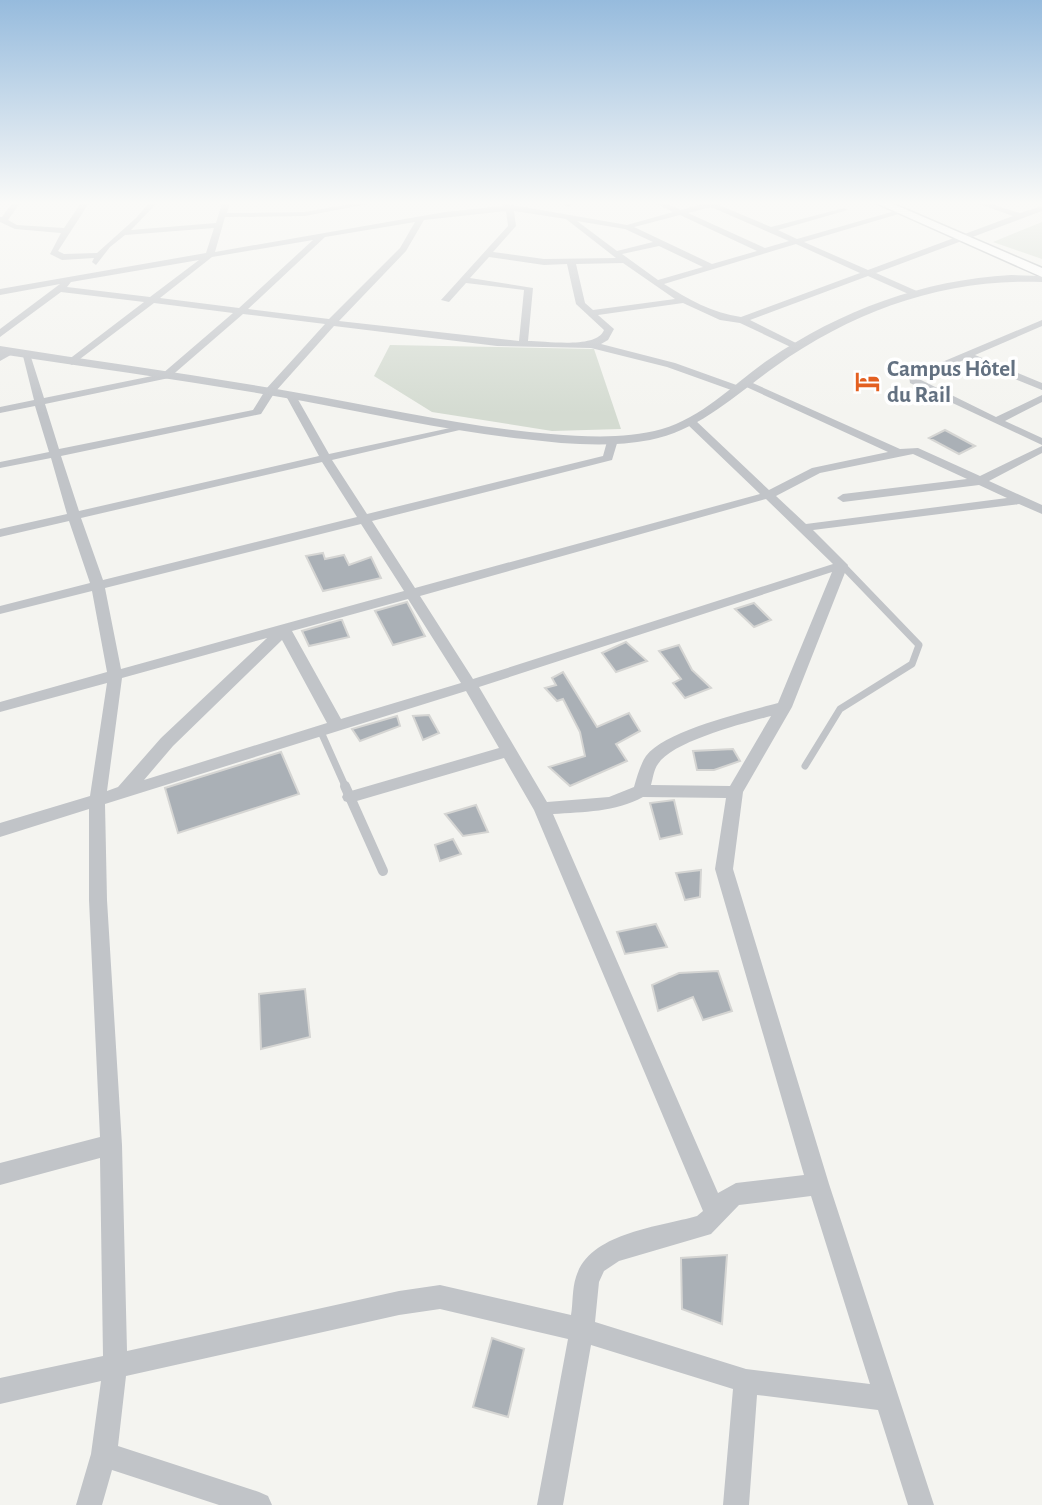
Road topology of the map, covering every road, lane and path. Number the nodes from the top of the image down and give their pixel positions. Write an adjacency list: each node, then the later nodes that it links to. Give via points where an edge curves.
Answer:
1 (91, 273): 12 (street)
2 (112, 273): 12 (street)
3 (188, 273): 20 (street)
4 (282, 273): 23 (street)
5 (379, 273): 26 (street)
6 (471, 273): 14 (street)
7 (574, 273): 24 (street, via 581,304)
8 (644, 273): 16 (street)
9 (690, 273): 16 (street)
10 (864, 273): 25 (street)
11 (870, 273): 19 (street)
12 (89, 277): 15 (street)
13 (1042, 279): 19 (street, via 976,280)
14 (465, 280): 21 (street); 29 (street, via 529,288)
15 (69, 281): 17 (street); 18 (street)
16 (657, 283): 22 (street)
17 (62, 289): 20 (street); 28 (street)
18 (0, 292)
19 (916, 294): 31 (street, via 856,315)
20 (154, 299): 23 (street); 34 (street)
21 (446, 300)
22 (685, 300): 24 (street); 25 (street, via 731,321)
23 (241, 311): 26 (street); 35 (street)
24 (589, 313): 30 (street, via 609,329 608,336)
25 (742, 320): 31 (street)
26 (331, 323): 29 (street); 38 (street)
27 (1042, 323): 33 (street)
28 (0, 334)
29 (523, 344): 30 (street)
30 (591, 345): 36 (street)
31 (797, 347): 36 (street)
32 (9, 353): 34 (street); 41 (street)
33 (965, 355): 37 (street); 43 (street, via 913,378 915,383)
34 (72, 362): 35 (street)
35 (165, 376): 38 (street); 41 (street)
36 (742, 386): 44 (street); 50 (street)
37 (1042, 387)
38 (270, 391): 39 (street); 49 (street, via 257,412 244,416)
39 (291, 396): 45 (street); 51 (street)
40 (1042, 398): 43 (street)
41 (39, 402): 42 (street); 49 (street)
42 (0, 410)
43 (996, 421): 47 (street)
44 (691, 422): 46 (street, via 665,434); 54 (street)
45 (460, 427): 46 (street); 51 (street)
46 (612, 440): 59 (street, via 608,458)
47 (1042, 442)
48 (1042, 449): 53 (street)
49 (57, 453): 52 (street); 58 (street)
50 (899, 453): 53 (street, via 914,450); 54 (street, via 816,470)
51 (326, 459): 58 (street); 59 (street)
52 (0, 466)
53 (980, 481): 55 (street); 56 (street)
54 (768, 495): 60 (street); 64 (street)
55 (844, 498)
56 (1021, 500): 57 (street); 60 (street)
57 (1042, 510)
58 (74, 516): 61 (street); 63 (street)
59 (365, 519): 63 (street); 64 (street)
60 (803, 528): 62 (street)
61 (0, 533)
62 (842, 565): 68 (street); 70 (street); 74 (lane, via 919,645 912,664 840,709)
63 (98, 586): 65 (street); 67 (street)
64 (414, 595): 66 (street); 68 (street)
65 (0, 610)
66 (284, 630): 67 (street); 71 (street); 77 (street, via 167,742)
67 (115, 676): 69 (street); 79 (street)
68 (470, 685): 71 (street); 73 (street)
69 (0, 707)
70 (784, 707): 75 (street, via 668,747 653,759); 76 (street)
71 (337, 727): 72 (street)
72 (321, 732): 77 (street); 78 (lane)
73 (509, 751): 78 (street); 80 (street)
74 (805, 766)
75 (641, 791): 76 (street); 80 (street, via 610,803)
76 (735, 793): 85 (street, via 724,869)
77 (122, 794): 79 (street)
78 (350, 797): 82 (lane)
79 (97, 802): 81 (street); 83 (street)
80 (542, 809): 86 (street)
81 (0, 830)
82 (383, 871)
83 (111, 1145): 84 (street); 88 (street)
84 (0, 1174)
85 (818, 1184): 86 (street, via 736,1194 724,1201); 91 (street)
86 (716, 1215): 87 (street, via 704,1226 613,1251 596,1263 587,1279)
87 (582, 1331): 88 (street, via 440,1297); 89 (street); 95 (street)
88 (115, 1366): 90 (street); 92 (street)
89 (746, 1381): 91 (street); 96 (street)
90 (0, 1391)
91 (887, 1399): 97 (street)
92 (104, 1454): 93 (street); 94 (street)
93 (89, 1505)
94 (259, 1505)
95 (550, 1505)
96 (736, 1505)
97 (921, 1505)

